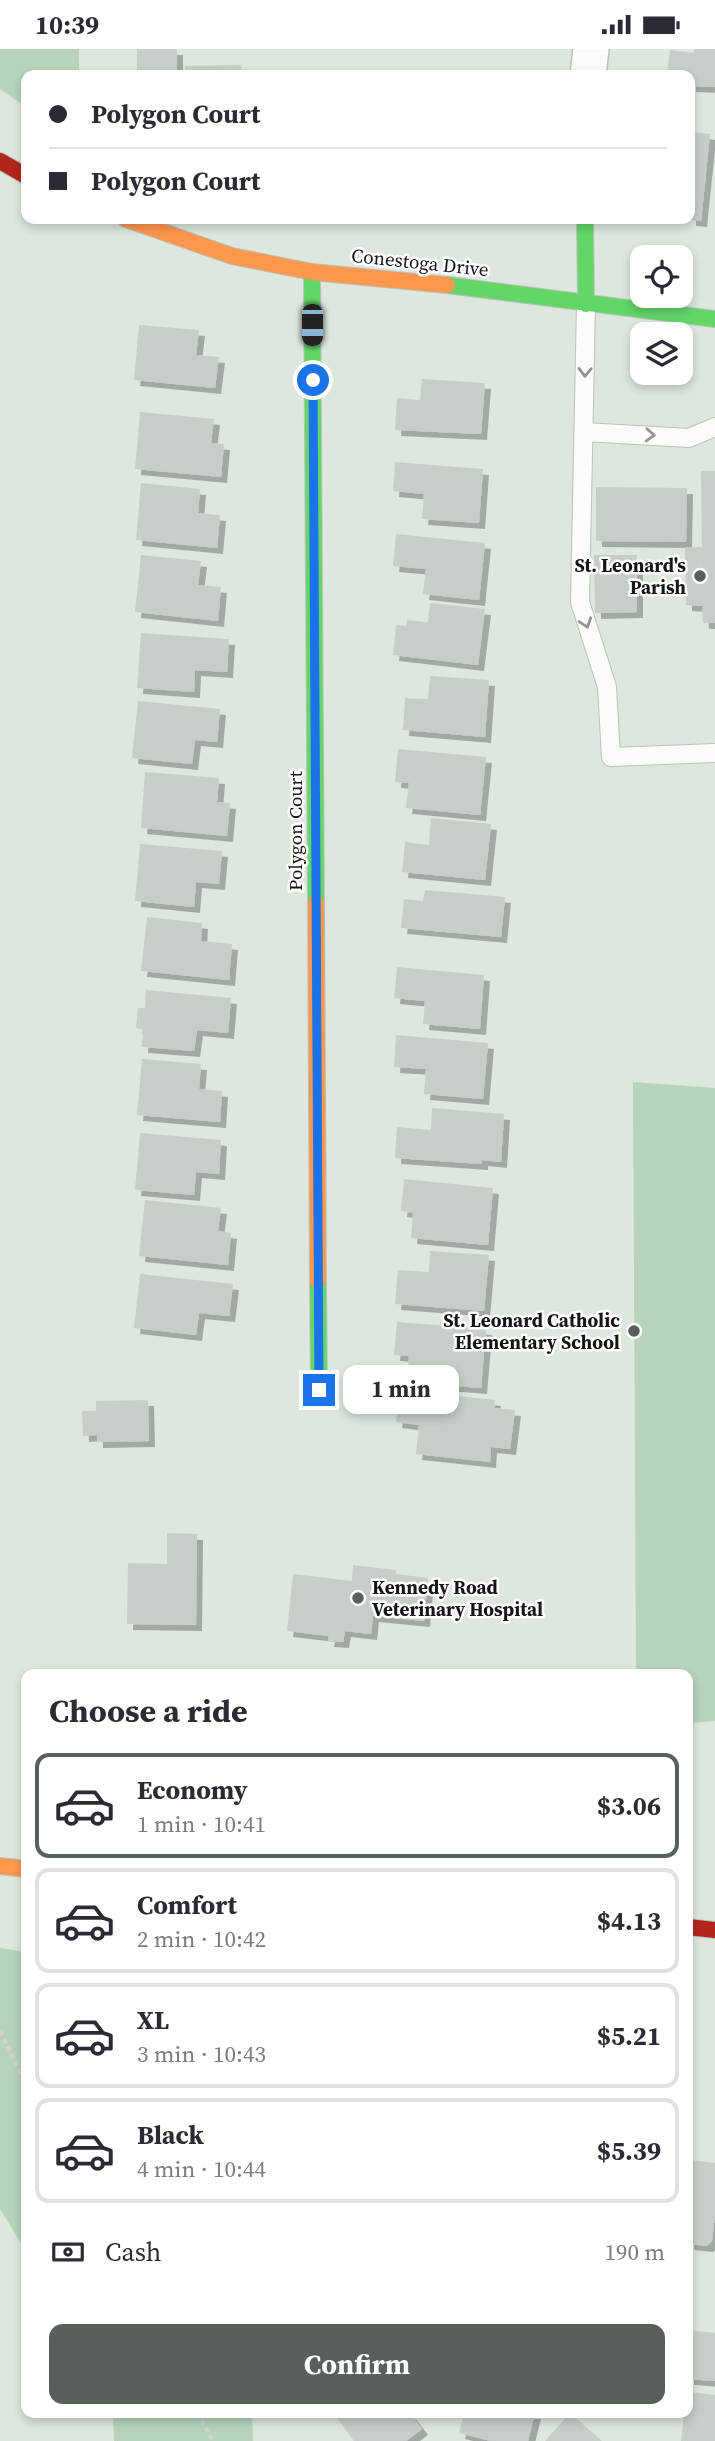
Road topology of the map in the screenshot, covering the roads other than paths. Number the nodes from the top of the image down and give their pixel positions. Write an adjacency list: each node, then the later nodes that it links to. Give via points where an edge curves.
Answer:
1 (591, 49): 2 (street)
2 (589, 70)
3 (0, 161): 4 (street)
4 (21, 173)
5 (140, 224): 7 (street, Conestoga Drive, via 232,256)
6 (585, 224): 8 (street)
7 (312, 272): 8 (street, Conestoga Drive); 13 (street, Polygon Court)
8 (586, 304): 9 (street, Conestoga Drive); 11 (lane, one-way to 11)
9 (715, 319)
10 (715, 427): 11 (lane, one-way to 10, via 689,438)
11 (584, 432): 12 (lane, one-way to 12, via 580,602 607,687 611,757)
12 (715, 753)
13 (319, 1390)
14 (0, 1866): 15 (street)
15 (21, 1868)
16 (693, 1928): 17 (street)
17 (715, 1930)

